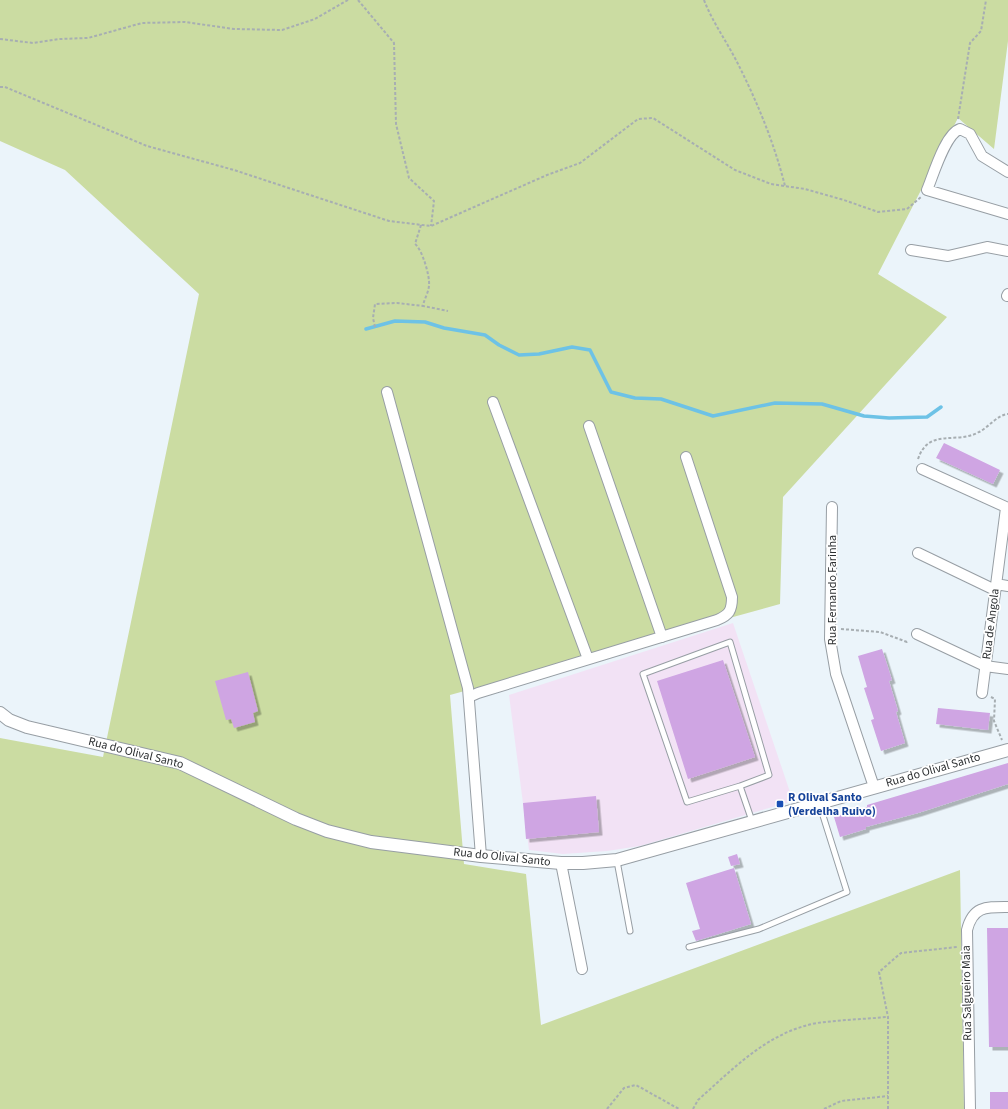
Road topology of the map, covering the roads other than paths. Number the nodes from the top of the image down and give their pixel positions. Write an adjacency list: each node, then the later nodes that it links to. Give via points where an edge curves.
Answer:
1 (1008, 172): 2 (street, via 982,156 972,136 964,130 957,131 947,143 926,190)
2 (1008, 214)
3 (911, 250): 4 (street, via 948,256 987,247)
4 (1008, 251)
5 (387, 392): 21 (street)
6 (493, 402): 17 (street)
7 (589, 426): 16 (street)
8 (686, 457): 16 (street, via 732,597 732,608 727,616)
9 (922, 470): 11 (street)
10 (832, 507): 25 (street, Rua Fernando Farinha, via 830,628 836,674)
11 (1007, 508): 14 (street, Rua de Angola)
12 (918, 553): 14 (street)
13 (1008, 586): 14 (street)
14 (996, 587): 18 (street, Rua de Angola)
15 (917, 634): 18 (street)
16 (662, 637): 17 (street)
17 (588, 659): 21 (street)
18 (985, 666): 19 (street); 20 (street, Rua de Angola)
19 (1008, 669)
20 (982, 693)
21 (469, 697): 28 (street)
22 (2, 715): 28 (street, Rua do Olival Santo, via 27,727 180,763 296,819 327,831 371,842)
23 (1007, 747): 25 (street, Rua do Olival Santo)
24 (740, 786): 24 (lane, via 769,775 730,642 643,674 687,802); 27 (lane)
25 (874, 787): 26 (street, Rua do Olival Santo)
26 (819, 802): 27 (street, Rua do Olival Santo); 33 (lane, via 847,892 759,929)
27 (752, 821): 29 (street, Rua do Olival Santo)
28 (481, 856): 30 (street, Rua do Olival Santo)
29 (617, 860): 30 (street, Rua do Olival Santo); 32 (lane)
30 (561, 863): 34 (street)
31 (1008, 907): 35 (street, Rua Salgueiro Maia, via 988,907 980,910 973,915 967,930)
32 (630, 931)
33 (689, 947)
34 (582, 969)
35 (970, 1109)

